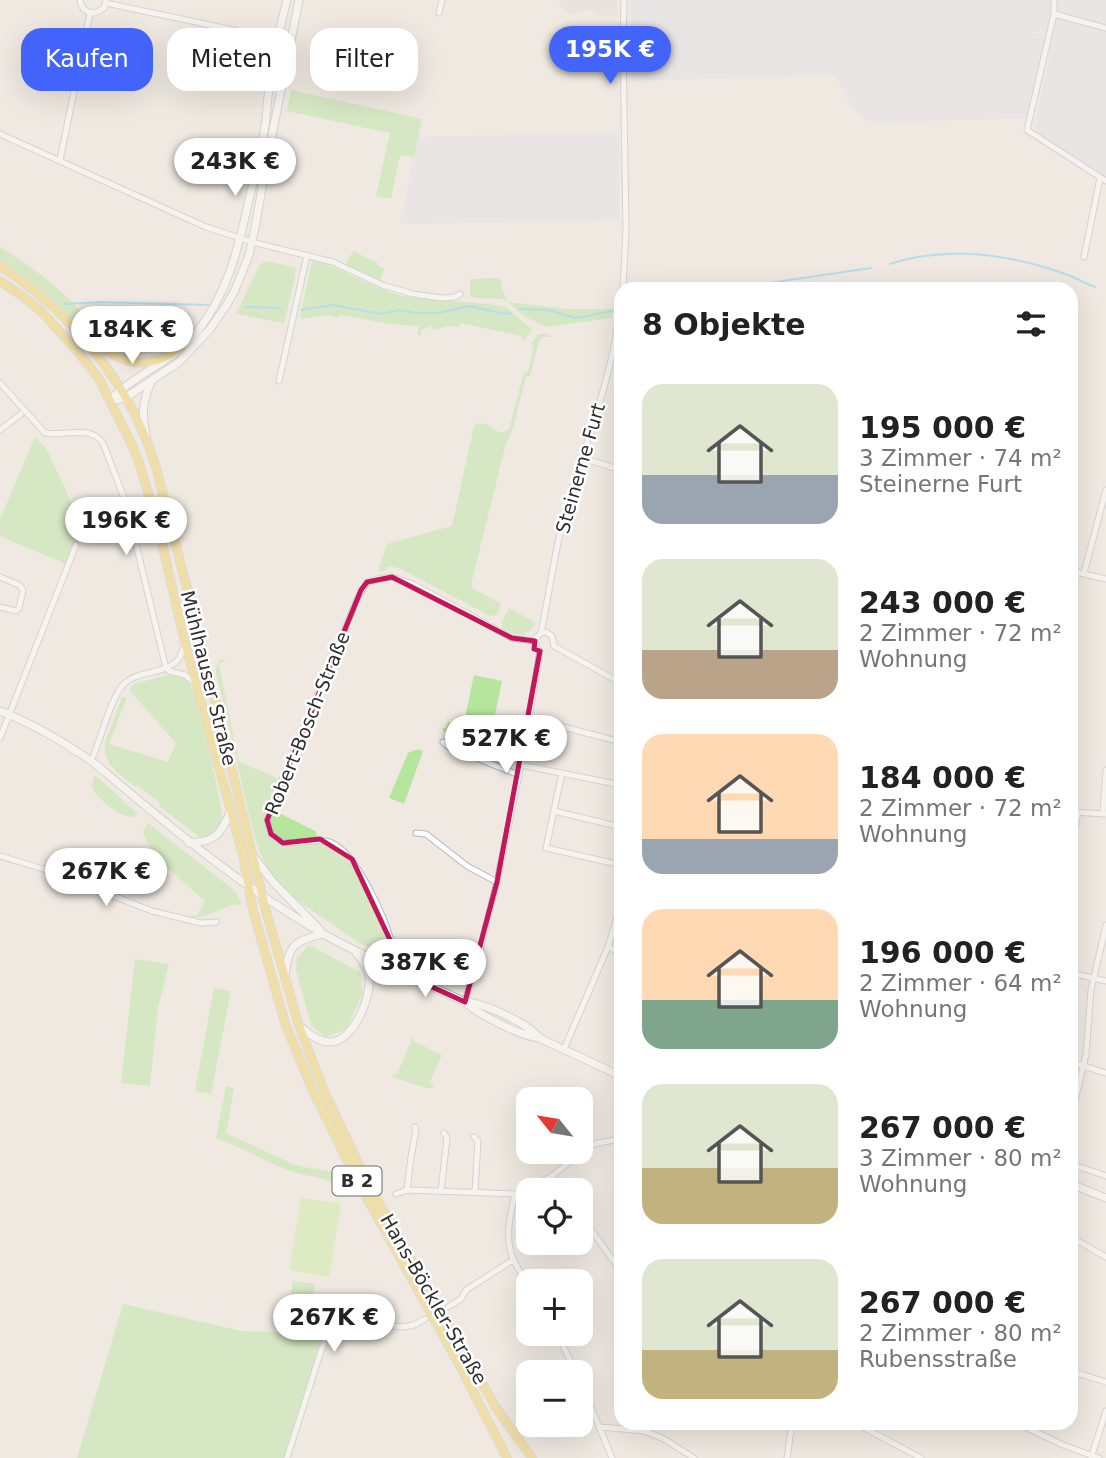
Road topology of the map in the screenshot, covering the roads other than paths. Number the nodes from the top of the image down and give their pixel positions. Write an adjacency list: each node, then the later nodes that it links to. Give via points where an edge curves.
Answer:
1 (80, 0): 8 (street)
2 (287, 0): 12 (street)
3 (299, 0): 13 (street)
4 (442, 0): 9 (street)
5 (624, 0): 26 (street)
6 (1054, 0): 10 (street)
7 (106, 1): 8 (street, via 100,11); 11 (street)
8 (90, 13): 18 (street)
9 (439, 13)
10 (1054, 14): 14 (street); 19 (street, via 1027,130)
11 (229, 28)
12 (281, 28)
13 (293, 28)
14 (1106, 28)
15 (269, 91): 20 (street)
16 (281, 91): 21 (street)
17 (0, 134): 18 (street)
18 (60, 160): 20 (street, via 201,225)
19 (1103, 180): 23 (street)
20 (240, 238): 21 (street); 29 (street, via 218,300)
21 (252, 242): 22 (street); 32 (street, via 235,290 210,329 179,362)
22 (307, 255): 27 (street, via 410,294 441,298); 31 (street)
23 (1084, 257)
24 (0, 267): 28 (main road, Mühlhauser Straße / B 2, via 44,299)
25 (0, 281): 36 (main road, Mühlhauser Straße / B 2, via 66,337)
26 (623, 282)
27 (460, 294)
28 (74, 330): 29 (main road, via 131,362 153,362); 34 (main road, Mühlhauser Straße / B 2)
29 (181, 348): 34 (street)
30 (614, 350): 40 (street, Steinerne Furt)
31 (279, 381)
32 (151, 382): 35 (street); 39 (street, via 143,407)
33 (0, 383): 54 (street, via 45,433 89,432 103,443 126,503)
34 (121, 389): 35 (main road, Mühlhauser Straße / B 2); 36 (street)
35 (125, 398): 36 (street); 39 (main road, Mühlhauser Straße / B 2)
36 (110, 401): 51 (main road, Mühlhauser Straße / B 2, via 147,488)
37 (21, 414): 38 (street)
38 (0, 429)
39 (148, 446): 77 (main road, Mühlhauser Straße / B 2)
40 (582, 458): 41 (street); 49 (street, Steinerne Furt, via 557,547)
41 (614, 468)
42 (1106, 490): 45 (street)
43 (76, 545): 58 (street)
44 (1078, 572): 45 (street)
45 (1084, 573): 47 (street)
46 (0, 577): 48 (street, via 23,590 16,611)
47 (1106, 579)
48 (0, 607)
49 (541, 633): 50 (street, Steinerne Furt); 52 (street, via 552,636)
50 (535, 641): 53 (street); 89 (street, Robert-Bosch-Straße, via 512,638 392,577 367,582 361,590 267,820 271,834 283,843 320,839 352,859 391,942)
51 (186, 643): 54 (street, via 180,658); 56 (main road, Mühlhauser Straße / B 2)
52 (554, 646): 53 (street, via 548,652); 55 (street)
53 (540, 651): 59 (street)
54 (166, 668): 56 (street); 63 (street, via 122,686)
55 (614, 679)
56 (196, 684): 69 (main road, Mühlhauser Straße / B 2)
57 (0, 711): 58 (street)
58 (9, 715): 60 (street); 63 (street, via 52,735)
59 (529, 718): 61 (street); 64 (street)
60 (0, 737)
61 (614, 740)
62 (443, 742): 67 (street)
63 (91, 761): 75 (street)
64 (521, 765): 66 (street); 67 (street)
65 (1106, 770): 72 (street)
66 (562, 773): 68 (street); 70 (street)
67 (519, 775): 79 (street)
68 (614, 784)
69 (231, 811): 75 (street, via 212,839); 80 (main road, Mühlhauser Straße / B 2)
70 (554, 811): 73 (street); 78 (street, via 546,848)
71 (1078, 812): 72 (street)
72 (1105, 814)
73 (614, 825)
74 (416, 833): 79 (street, via 426,834 467,866)
75 (189, 843): 80 (street)
76 (0, 856): 82 (street, via 152,911 201,923)
77 (254, 857): 81 (main road, Mühlhauser Straße / B 2); 85 (street)
78 (614, 863)
79 (497, 882): 94 (street)
80 (250, 887): 81 (street); 136 (main road, Hans-Böckler-Straße / B 2, via 285,1023 313,1091)
81 (264, 897): 85 (street); 91 (main road, Hans-Böckler-Straße / B 2)
82 (216, 922)
83 (1106, 925): 92 (street)
84 (614, 927): 86 (street)
85 (323, 934): 88 (street); 91 (street, via 292,949)
86 (608, 947): 87 (street); 96 (street)
87 (614, 950)
88 (355, 951): 89 (street); 95 (street, via 367,970 369,985 351,1030 339,1040 327,1042)
89 (397, 971): 94 (street)
90 (1078, 975): 92 (street)
91 (285, 976): 95 (main road, Hans-Böckler-Straße / B 2)
92 (1093, 978): 93 (street); 98 (street)
93 (1106, 981)
94 (465, 1002): 96 (street, via 491,1009)
95 (299, 1026): 137 (main road, Hans-Böckler-Straße / B 2, via 366,1180 495,1406)
96 (564, 1049): 99 (street)
97 (1078, 1064): 98 (street)
98 (1083, 1066): 100 (street); 101 (street)
99 (614, 1073)
100 (1106, 1073)
101 (1078, 1088)
102 (415, 1127): 110 (street)
103 (444, 1133): 111 (street)
104 (474, 1137): 112 (street, via 478,1141)
105 (614, 1140): 107 (street, via 589,1146)
106 (1078, 1166): 108 (street)
107 (552, 1176): 114 (street)
108 (1106, 1176)
109 (1078, 1187): 115 (street)
110 (407, 1190): 111 (street); 113 (street)
111 (441, 1191): 112 (street)
112 (475, 1192): 114 (street)
113 (396, 1194)
114 (515, 1194): 119 (street, via 508,1235)
115 (1106, 1198)
116 (593, 1232): 120 (street)
117 (1078, 1241): 118 (street)
118 (1106, 1256)
119 (513, 1260): 121 (street); 122 (street)
120 (614, 1261)
121 (518, 1269)
122 (448, 1307)
123 (425, 1319): 135 (street, via 404,1327 342,1322 330,1329)
124 (1078, 1373): 125 (street)
125 (1106, 1382)
126 (593, 1411): 128 (street)
127 (1106, 1411): 134 (street)
128 (600, 1427): 129 (street); 138 (street)
129 (614, 1428)
130 (634, 1430): 139 (street, via 664,1439)
131 (791, 1430): 140 (street)
132 (868, 1430): 141 (street)
133 (1031, 1430): 134 (street)
134 (1091, 1457): 142 (street)
135 (287, 1458)
136 (507, 1458)
137 (532, 1458)
138 (612, 1458)
139 (694, 1458)
140 (787, 1458)
141 (921, 1458)
142 (1099, 1458)

